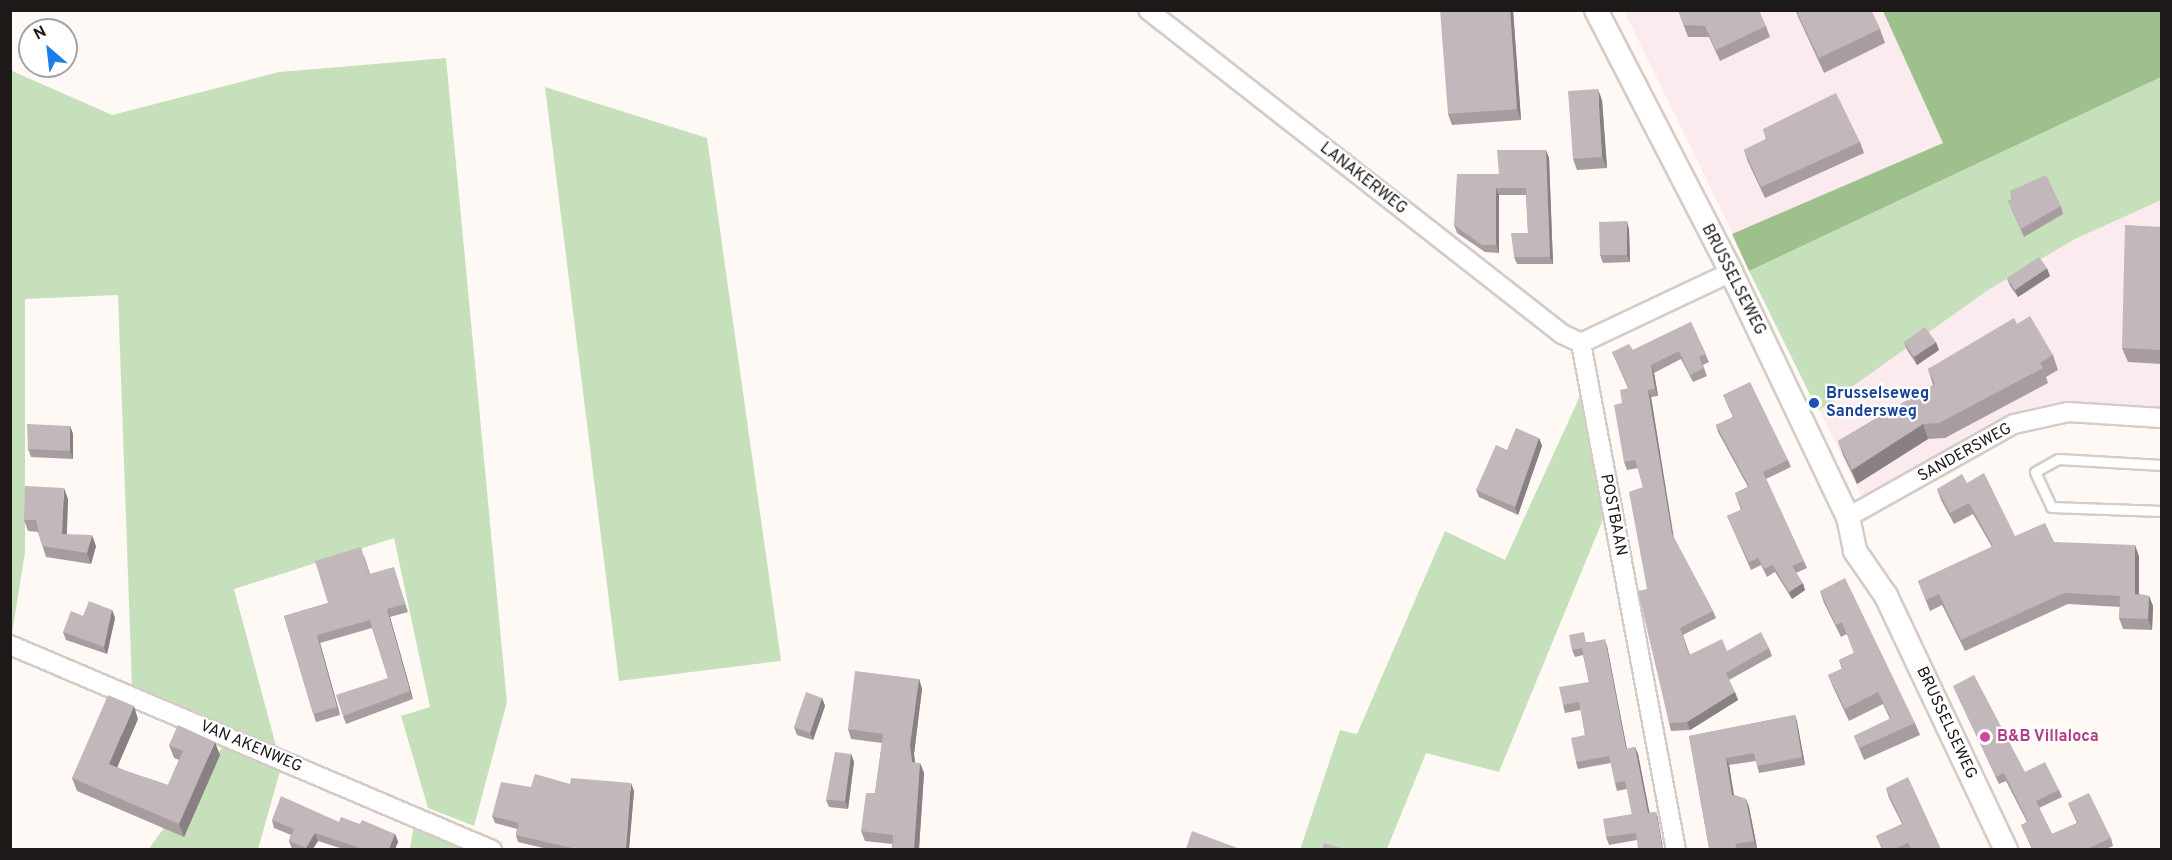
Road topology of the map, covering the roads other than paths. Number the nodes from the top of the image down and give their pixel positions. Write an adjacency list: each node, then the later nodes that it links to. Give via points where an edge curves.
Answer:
1 (1148, 10): 6 (street, LANAKERWEG, via 1562,334)
2 (1596, 10): 4 (street, BRUSSELSEWEG)
3 (1610, 10): 4 (street, BRUSSELSEWEG)
4 (1617, 44): 5 (street, BRUSSELSEWEG)
5 (1731, 272): 6 (street); 10 (street, BRUSSELSEWEG)
6 (1581, 343): 13 (street, POSTBAAN)
7 (2162, 417): 10 (street, SANDERSWEG, via 2068,412 2014,424)
8 (2162, 465): 9 (lane, via 2058,459 2035,472 2051,507)
9 (2162, 511)
10 (1848, 517): 14 (street, BRUSSELSEWEG, via 1855,550 1886,596)
11 (10, 645): 12 (street, VAN AKENWEG)
12 (492, 849)
13 (1676, 849)
14 (2006, 849)

